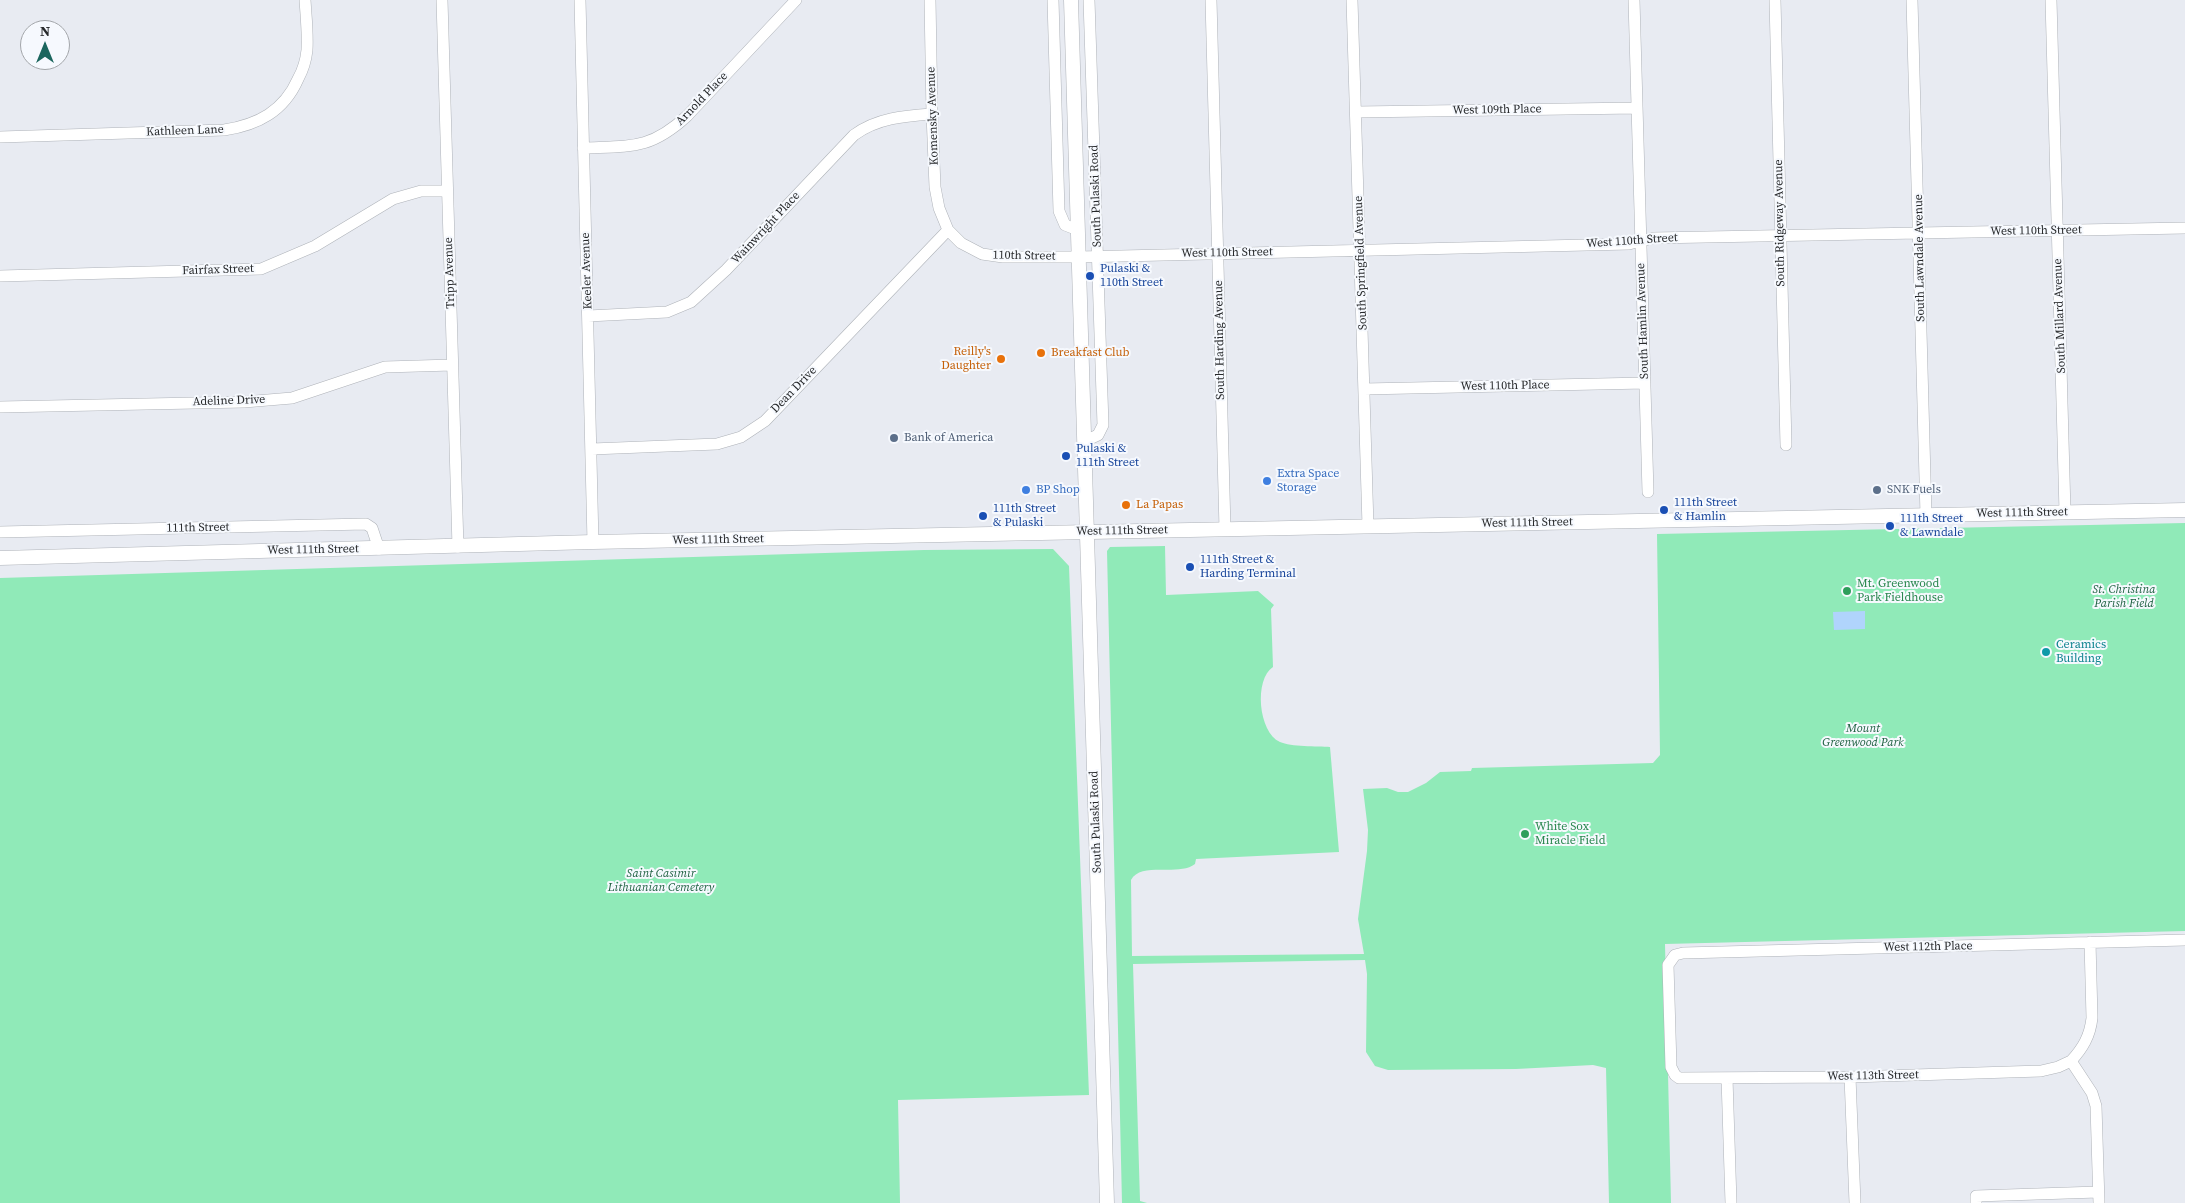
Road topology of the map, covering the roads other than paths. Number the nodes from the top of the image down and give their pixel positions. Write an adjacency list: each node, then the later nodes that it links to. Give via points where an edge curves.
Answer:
1 (305, 0): 18 (street, Kathleen Lane, via 307,50 300,75 293,91 280,107 258,122 224,130)
2 (442, 0): 20 (street, Tripp Avenue)
3 (580, 0): 19 (street, Keeler Avenue)
4 (796, 0): 19 (street, Arnold Place, via 669,132 633,146)
5 (930, 0): 17 (street, Komensky Avenue)
6 (1053, 0): 23 (street, South Pulaski Road, via 1059,211 1065,225)
7 (1071, 0): 23 (main road, South Pulaski Road)
8 (1089, 0): 31 (street, South Pulaski Road)
9 (1211, 0): 29 (street, South Harding Avenue)
10 (1352, 0): 16 (street, South Springfield Avenue)
11 (1634, 0): 15 (street, South Hamlin Avenue)
12 (1775, 0): 26 (street, South Ridgeway Avenue)
13 (1912, 0): 25 (street, South Lawndale Avenue)
14 (2051, 0): 24 (street, South Millard Avenue)
15 (1637, 108): 16 (street, West 109th Place); 27 (street, South Hamlin Avenue)
16 (1356, 112): 28 (street, South Springfield Avenue)
17 (932, 114): 22 (street, Komensky Avenue, via 935,187); 33 (street, Wainwright Place, via 890,118 862,129 691,302 667,312)
18 (0, 137)
19 (583, 148): 33 (street, Keeler Avenue)
20 (447, 190): 32 (street, Fairfax Street, via 414,192 393,199 314,246 261,268); 34 (street, Tripp Avenue)
21 (2185, 228): 24 (street, West 110th Street)
22 (948, 230): 30 (street, 110th Street, via 962,243 982,254 1003,257); 40 (street, Dean Drive, via 765,420 742,437 705,446)
23 (1078, 230): 30 (main road, South Pulaski Road)
24 (2057, 230): 25 (street, West 110th Street); 43 (street, South Millard Avenue)
25 (1919, 233): 26 (street, West 110th Street); 44 (street, South Lawndale Avenue)
26 (1780, 236): 27 (street, West 110th Street, via 1653,238); 39 (street, South Ridgeway Avenue)
27 (1641, 241): 28 (street, West 110th Street, via 1629,244); 35 (street, South Hamlin Avenue)
28 (1361, 250): 29 (street, West 110th Street); 36 (street, South Springfield Avenue)
29 (1218, 253): 31 (street, West 110th Street); 46 (street, South Harding Avenue)
30 (1079, 256): 31 (street, West 110th Street); 38 (main road, South Pulaski Road)
31 (1098, 256): 38 (street, South Pulaski Road, via 1103,425 1098,434)
32 (0, 276)
33 (588, 316): 40 (street, Keeler Avenue)
34 (452, 365): 37 (street, Adeline Drive, via 385,367 292,398 244,402); 50 (street, Tripp Avenue)
35 (1645, 383): 36 (street, West 110th Place); 41 (street, South Hamlin Avenue)
36 (1364, 389): 45 (street, South Springfield Avenue)
37 (0, 407)
38 (1084, 441): 48 (main road, South Pulaski Road)
39 (1786, 446)
40 (592, 449): 49 (street, Keeler Avenue)
41 (1648, 492)
42 (2185, 510): 43 (main road, West 111th Street)
43 (2065, 512): 44 (main road, West 111th Street)
44 (1926, 515): 45 (main road, West 111th Street)
45 (1368, 526): 46 (main road, West 111th Street)
46 (1225, 529): 48 (main road, West 111th Street)
47 (0, 532): 51 (street, 111th Street, via 366,524 372,528)
48 (1087, 532): 49 (main road, West 111th Street); 61 (main road, South Pulaski Road)
49 (593, 542): 50 (main road, West 111th Street)
50 (458, 546): 51 (main road, West 111th Street)
51 (379, 549): 52 (main road, West 111th Street)
52 (0, 558)
53 (2185, 940): 54 (street, West 112th Place)
54 (2090, 942): 55 (street, via 2091,1029 2082,1049); 56 (street, West 112th Place, via 1683,953 1672,957 1668,965 1671,1067)
55 (2071, 1061): 57 (street, West 113th Street, via 2041,1071); 59 (street, via 2092,1093 2096,1106)
56 (1675, 1075): 58 (street, West 113th Street, via 1685,1079)
57 (1850, 1077): 58 (street, West 113th Street); 63 (street)
58 (1728, 1078): 62 (street)
59 (2099, 1198): 60 (street)
60 (1976, 1199)
61 (1107, 1203)
62 (1731, 1203)
63 (1855, 1203)

